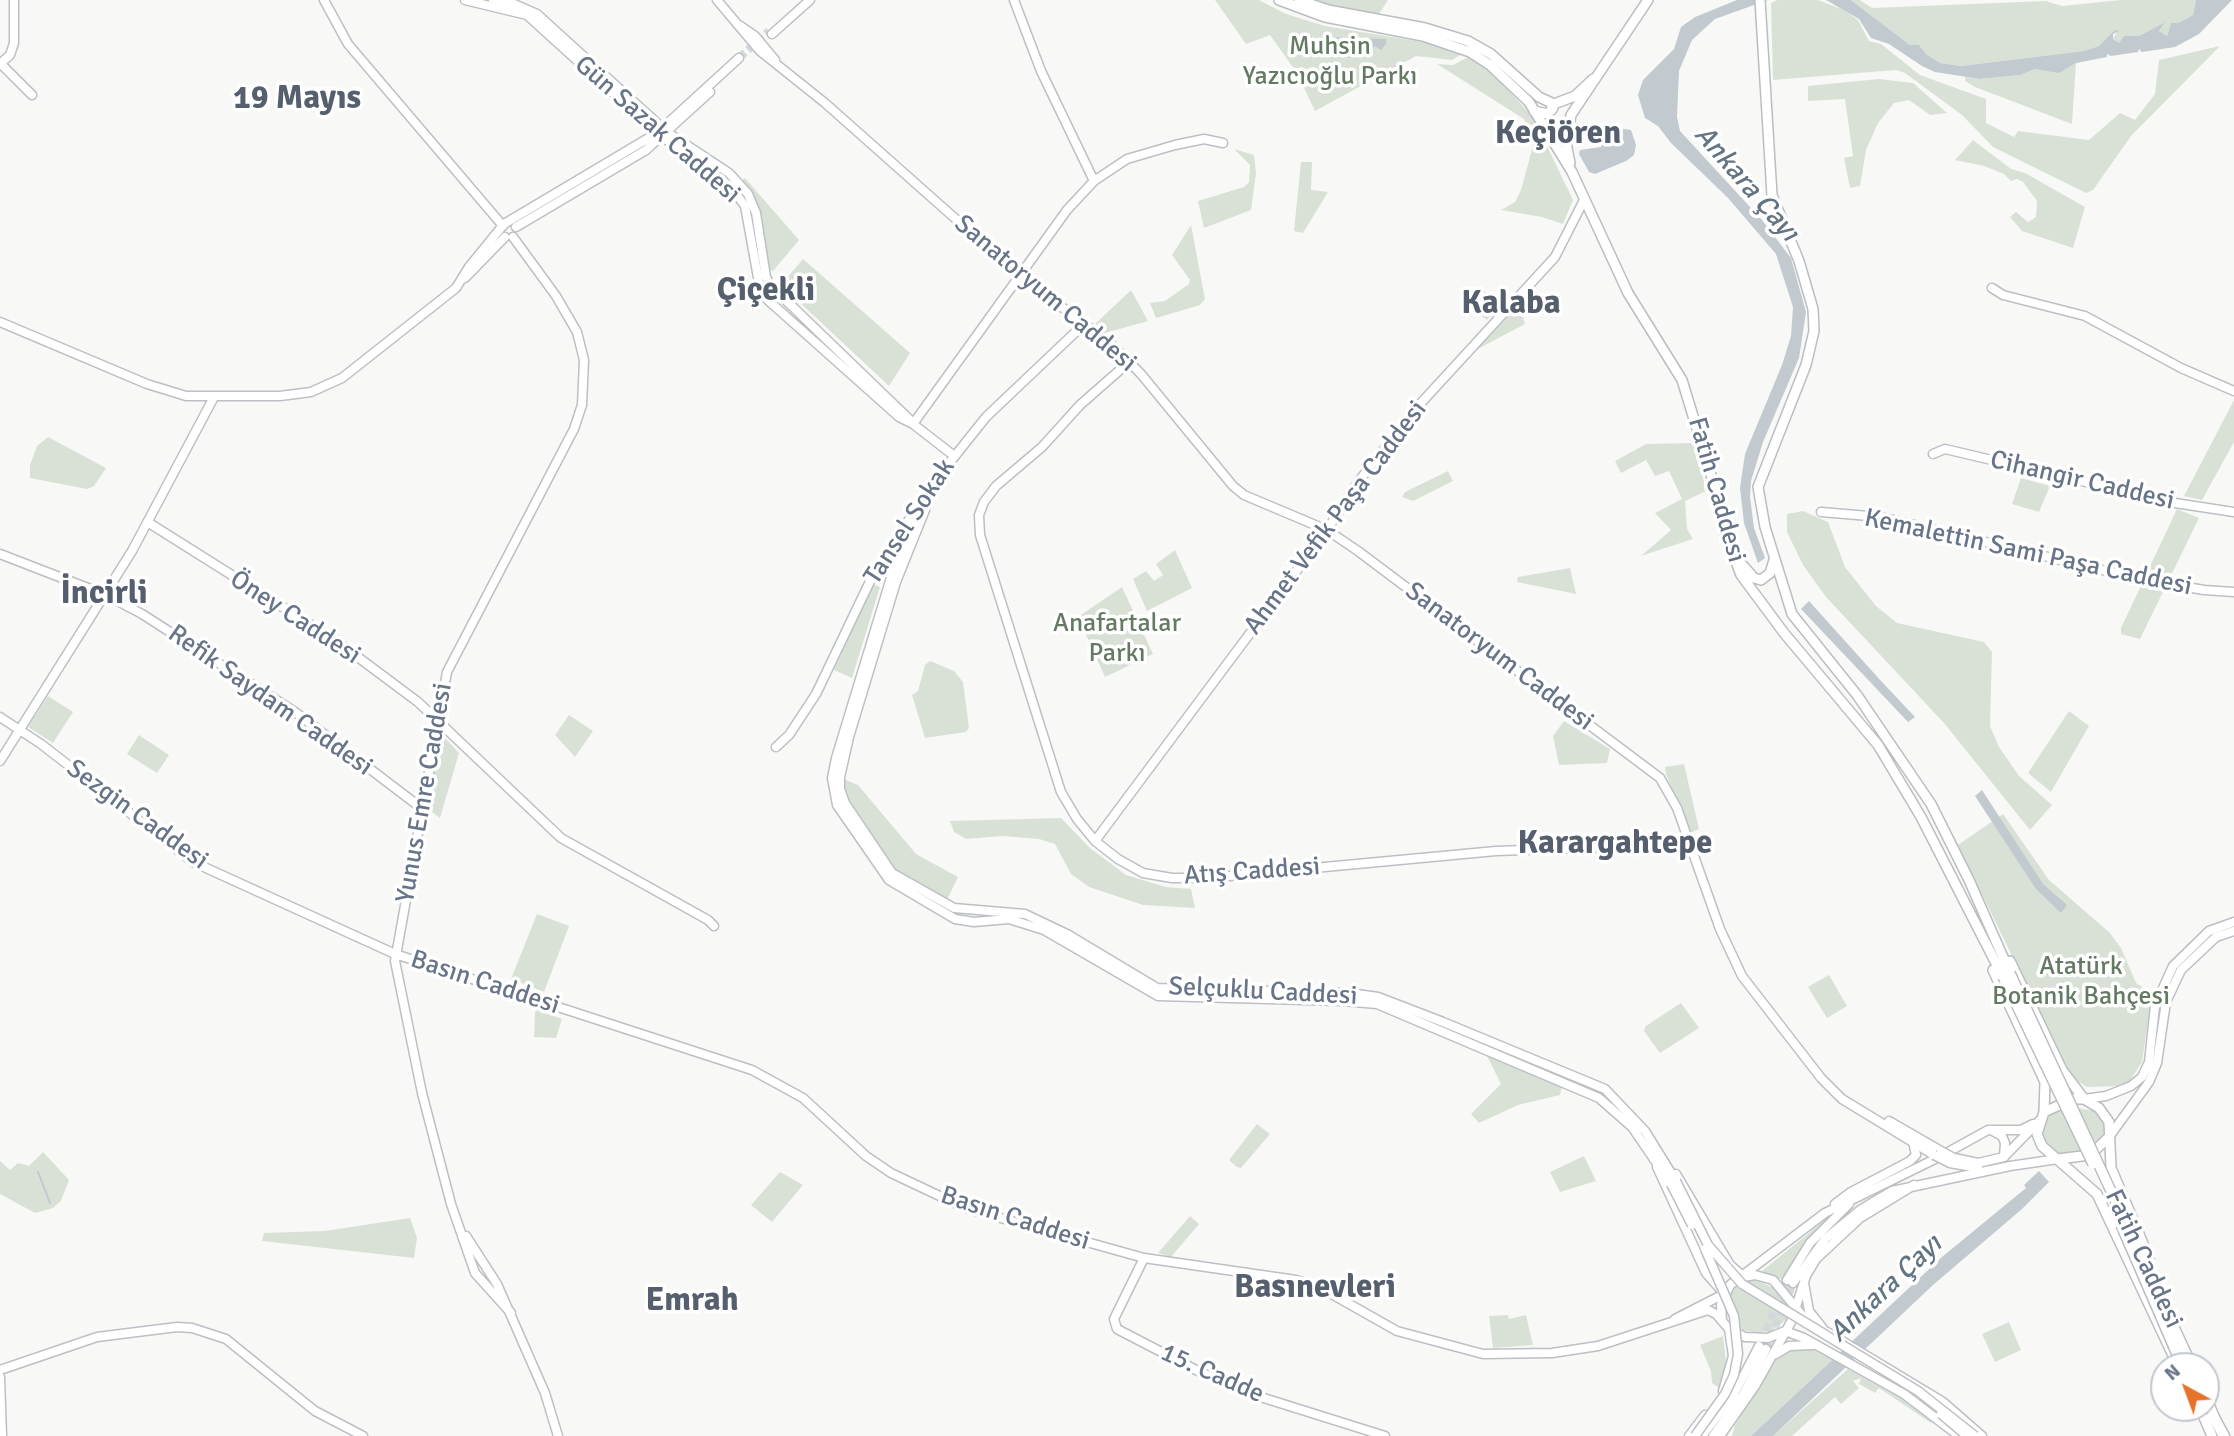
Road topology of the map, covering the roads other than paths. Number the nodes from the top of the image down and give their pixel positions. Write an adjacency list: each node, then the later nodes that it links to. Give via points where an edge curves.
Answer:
1 (14, 0): 14 (main road, via 14,43 10,55)
2 (324, 0): 24 (main road, Yunus Emre Caddesi, via 348,44)
3 (465, 0): 19 (main road, Gün Sazak Caddesi, via 527,15)
4 (493, 0): 19 (main road, Gün Sazak Caddesi, via 537,14)
5 (717, 0): 25 (main road, Sanatoryum Caddesi, via 732,20 760,41 780,68)
6 (803, 0): 7 (main road, via 771,33)
7 (810, 0)
8 (1014, 0): 22 (main road, via 1041,71)
9 (1279, 0): 18 (main road, Fatih Caddesi, via 1325,17 1423,36 1470,52 1512,84)
10 (1299, 0): 17 (main road, via 1468,41 1501,61)
11 (1648, 0): 15 (main road)
12 (1760, 2): 42 (main road, Fatih Caddesi, via 1772,195 1799,261 1813,309 1814,331 1806,365 1758,487)
13 (741, 60): 19 (main road)
14 (0, 63): 16 (main road)
15 (1593, 79): 17 (main road, via 1575,96); 21 (main road, via 1567,129)
16 (32, 95)
17 (1551, 104): 18 (main road, via 1548,114)
18 (1534, 111): 21 (main road, Fatih Caddesi)
19 (662, 133): 24 (main road); 32 (main road, Gün Sazak Caddesi, via 731,187 745,206 761,294 899,417)
20 (1223, 143): 22 (main road, via 1204,139 1127,159)
21 (1572, 172): 23 (main road, Fatih Caddesi)
22 (1094, 181): 25 (main road)
23 (1583, 202): 39 (main road, Ahmet Vefik Paşa Caddesi, via 1555,257 1421,403 1357,482); 40 (main road, Fatih Caddesi, via 1628,293 1682,380)
24 (508, 230): 31 (main road, via 477,257 456,288 327,385 280,396); 47 (main road, Yunus Emre Caddesi, via 577,332 584,368 582,405 574,429 453,659)
25 (1020, 276): 28 (main road, Sanatoryum Caddesi); 32 (main road)
26 (1992, 288): 30 (main road, via 2003,295 2085,316)
27 (0, 321): 31 (main road, via 168,392)
28 (1083, 325): 29 (main road, Sanatoryum Caddesi); 33 (main road, Tansel Sokak)
29 (1129, 362): 39 (main road, Sanatoryum Caddesi, via 1233,486); 52 (main road, Atış Caddesi, via 996,486 979,515 980,534 1061,792)
30 (2234, 391)
31 (214, 397): 38 (main road)
32 (914, 424): 33 (main road, Gün Sazak Caddesi)
33 (953, 454): 35 (main road, Tansel Sokak)
34 (1933, 454): 37 (main road, Cihangir Caddesi, via 1945,449 2175,503)
35 (941, 472): 43 (main road, Selçuklu Caddesi, via 909,529); 49 (main road, Tansel Sokak, via 874,573 816,694)
36 (1821, 512): 44 (main road, Kemalettin Sami Paşa Caddesi, via 1891,519 2140,579)
37 (2234, 512)
38 (149, 523): 45 (main road); 47 (main road, Öney Caddesi, via 335,640)
39 (1327, 530): 52 (main road, Ahmet Vefik Paşa Caddesi); 53 (main road, Sanatoryum Caddesi, via 1644,764 1660,778 1677,808)
40 (1728, 542): 42 (main road, via 1754,578 1767,578); 54 (main road, Fatih Caddesi, via 1741,575 1776,624 1878,745)
41 (0, 554): 45 (main road, Refik Saydam Caddesi)
42 (1775, 558): 55 (main road, Fatih Caddesi, via 1786,601 1798,625 1857,695 1931,804)
43 (893, 581): 67 (main road, Selçuklu Caddesi, via 836,758 832,788 837,806 872,859 898,888 955,919 1009,919 1044,930 1158,996 1377,1004 1586,1091 1632,1127); 72 (main road, Selçuklu Caddesi, via 849,737 840,789 892,873 954,908 1025,914 1157,988 1350,993 1389,1002 1605,1089 1645,1131)
44 (2234, 592)
45 (106, 595): 48 (main road); 51 (main road, Refik Saydam Caddesi, via 295,712)
46 (0, 717): 48 (main road, Sezgin Caddesi)
47 (437, 717): 51 (main road, Yunus Emre Caddesi); 57 (main road, via 561,838)
48 (21, 730): 50 (main road); 59 (main road, Sezgin Caddesi, via 193,862)
49 (776, 747)
50 (0, 761)
51 (420, 807): 59 (main road, Yunus Emre Caddesi)
52 (1095, 841): 53 (main road, Atış Caddesi, via 1143,873 1195,878 1472,853)
53 (1689, 844): 61 (main road, Sanatoryum Caddesi, via 1742,976)
54 (1973, 916): 60 (main road, Fatih Caddesi); 63 (main road, via 2045,1082)
55 (1986, 920): 60 (main road, Fatih Caddesi); 62 (main road, via 2062,1070)
56 (2234, 922): 62 (main road, via 2209,931 2173,965 2155,1006 2149,1062 2142,1077 2106,1097)
57 (714, 926)
58 (2234, 931): 65 (main road, via 2216,937 2182,970 2166,1002 2157,1063 2149,1082)
59 (395, 954): 77 (main road, Yunus Emre Caddesi, via 422,1093); 79 (main road, Basın Caddesi, via 748,1069 786,1086 866,1156 929,1192 1013,1223)
60 (2006, 975): 98 (main road, Fatih Caddesi, bridge, via 2108,1195); 99 (main road, Fatih Caddesi, bridge)
61 (1842, 1099): 66 (main road); 68 (main road, via 1880,1116)
62 (2084, 1099): 63 (main road, via 2065,1101); 65 (main road, via 2105,1116)
63 (2041, 1116): 64 (main road, via 2021,1130); 69 (main road); 70 (main road, via 2037,1134 2042,1146)
64 (1988, 1130): 68 (main road); 69 (main road, via 2002,1136)
65 (2109, 1137): 70 (main road, via 2090,1155); 100 (main road, bridge, via 2111,1168)
66 (1913, 1142): 68 (main road); 76 (main road, via 1916,1155 1910,1161 1852,1192)
67 (1653, 1154): 73 (main road); 83 (main road)
68 (1944, 1156): 69 (main road, via 1978,1163); 71 (main road, via 1967,1168); 75 (main road)
69 (2004, 1157)
70 (2058, 1159): 71 (main road); 97 (main road, bridge, via 2094,1188)
71 (2010, 1166): 74 (main road)
72 (1669, 1167): 73 (main road); 80 (main road, via 1678,1175)
73 (1674, 1183): 78 (main road, bridge); 116 (main road, bridge, via 1711,1250 1742,1284 1918,1391)
74 (1914, 1185): 75 (main road, via 1892,1191 1842,1224 1790,1282 1810,1243); 86 (main road, via 1844,1230 1816,1259)
75 (1857, 1198): 76 (main road)
76 (1825, 1213): 84 (main road)
77 (459, 1225): 81 (main road, Yunus Emre Caddesi); 82 (main road, Yunus Emre Caddesi)
78 (1705, 1249): 110 (main road, bridge, via 1734,1316 1738,1354 1725,1394); 115 (main road, bridge, via 1749,1295 1917,1396)
79 (1144, 1258): 92 (main road, Basın Caddesi, via 1296,1280 1321,1288 1397,1331 1483,1354 1552,1353 1598,1346); 108 (main road, 15. Cadde, via 1114,1319 1117,1329 1251,1394)
80 (1725, 1259): 83 (main road, via 1724,1268); 84 (main road)
81 (484, 1263): 82 (main road); 85 (main road, Yunus Emre Caddesi)
82 (473, 1268): 87 (main road, Yunus Emre Caddesi)
83 (1706, 1272): 88 (main road)
84 (1744, 1277): 88 (main road); 89 (main road, via 1773,1280)
85 (495, 1280): 87 (main road); 90 (main road, Yunus Emre Caddesi)
86 (1804, 1281): 89 (main road); 95 (main road, via 1809,1311)
87 (484, 1285): 90 (main road, Yunus Emre Caddesi)
88 (1724, 1294): 91 (main road); 92 (main road)
89 (1794, 1308): 94 (main road); 95 (main road)
90 (511, 1313): 107 (main road, Yunus Emre Caddesi)
91 (1722, 1320): 92 (main road, via 1708,1310); 93 (main road)
92 (1670, 1323)
93 (1729, 1329): 94 (main road, via 1759,1338); 109 (main road, via 1733,1356 1727,1379 1719,1398)
94 (1785, 1331): 96 (main road); 101 (main road)
95 (1827, 1332): 117 (main road, bridge, via 1943,1402)
96 (1819, 1346): 101 (main road, via 1789,1346); 114 (main road, via 1929,1411)
97 (2173, 1352)
98 (2174, 1352)
99 (2186, 1352)
100 (2187, 1352)
101 (1771, 1358): 113 (main road)
102 (22, 1365): 103 (main road); 104 (main road); 106 (main road, via 97,1337 192,1328 226,1339 315,1411)
103 (0, 1370)
104 (0, 1379): 105 (main road)
105 (2, 1436)
106 (363, 1436)
107 (558, 1436)
108 (1385, 1436)
109 (1689, 1436)
110 (1695, 1436)
111 (1702, 1436): 112 (main road, via 1763,1347 1743,1395)
112 (1713, 1436)
113 (1720, 1436)
114 (1959, 1436)
115 (1967, 1436)
116 (1975, 1436)
117 (1982, 1436)

